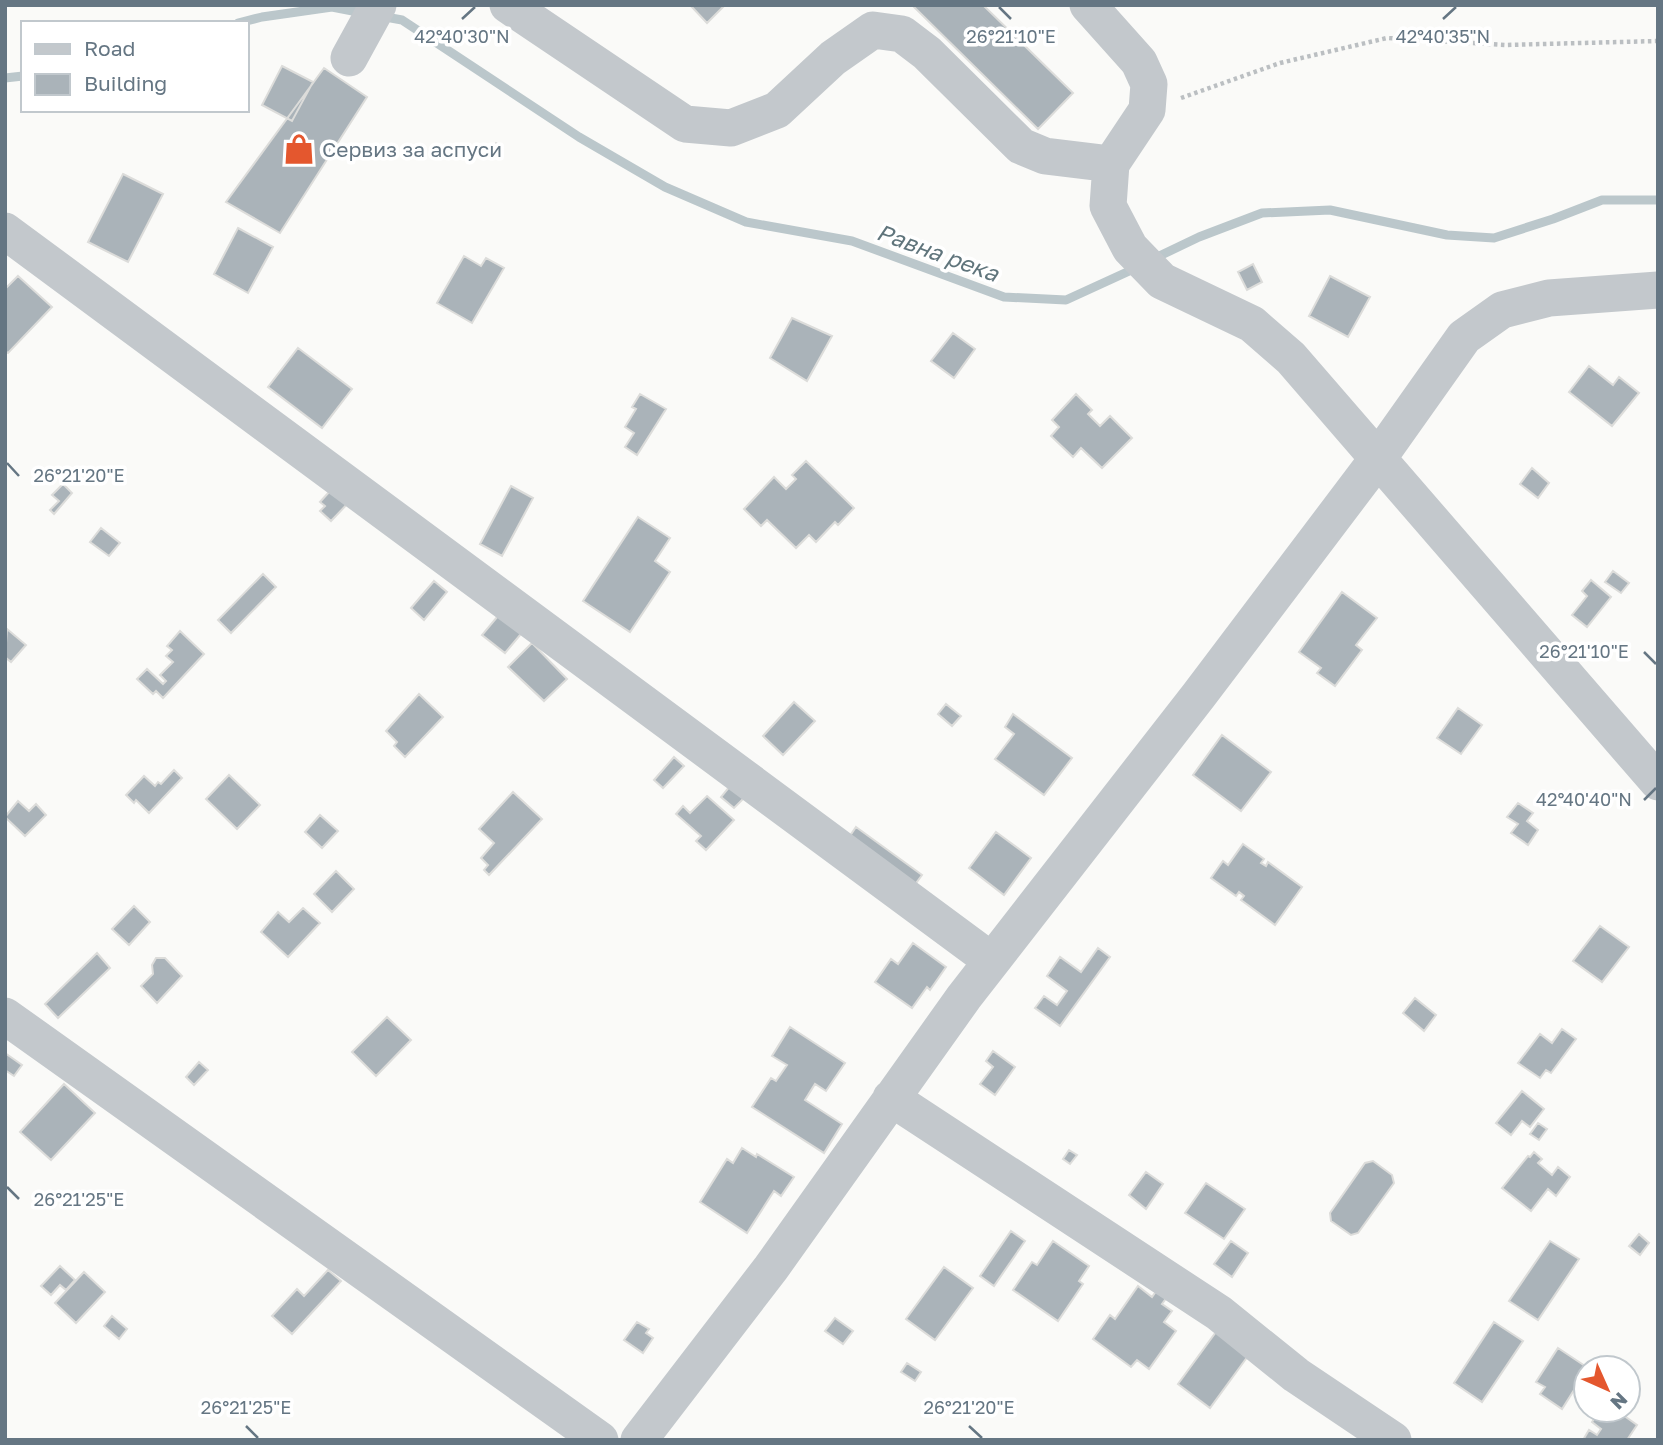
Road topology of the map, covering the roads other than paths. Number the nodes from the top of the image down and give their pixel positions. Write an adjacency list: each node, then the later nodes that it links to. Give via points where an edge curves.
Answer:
1 (377, 5): 4 (street)
2 (508, 5): 5 (street, via 685,124 731,128 777,110 833,58 873,30 902,34 1021,146 1045,156)
3 (1088, 5): 5 (street, via 1139,62 1149,84 1147,110)
4 (349, 58)
5 (1111, 164): 8 (street, via 1108,206 1130,248 1159,278 1252,324 1292,358)
6 (5, 231): 10 (street)
7 (1658, 290): 8 (street, via 1549,298 1502,310 1464,337)
8 (1379, 457): 9 (street); 10 (street)
9 (1658, 782)
10 (992, 961): 12 (street)
11 (5, 1016): 13 (street)
12 (891, 1098): 14 (street, via 771,1268); 15 (street, via 1219,1313 1296,1375)
13 (600, 1440)
14 (639, 1440)
15 (1393, 1440)

